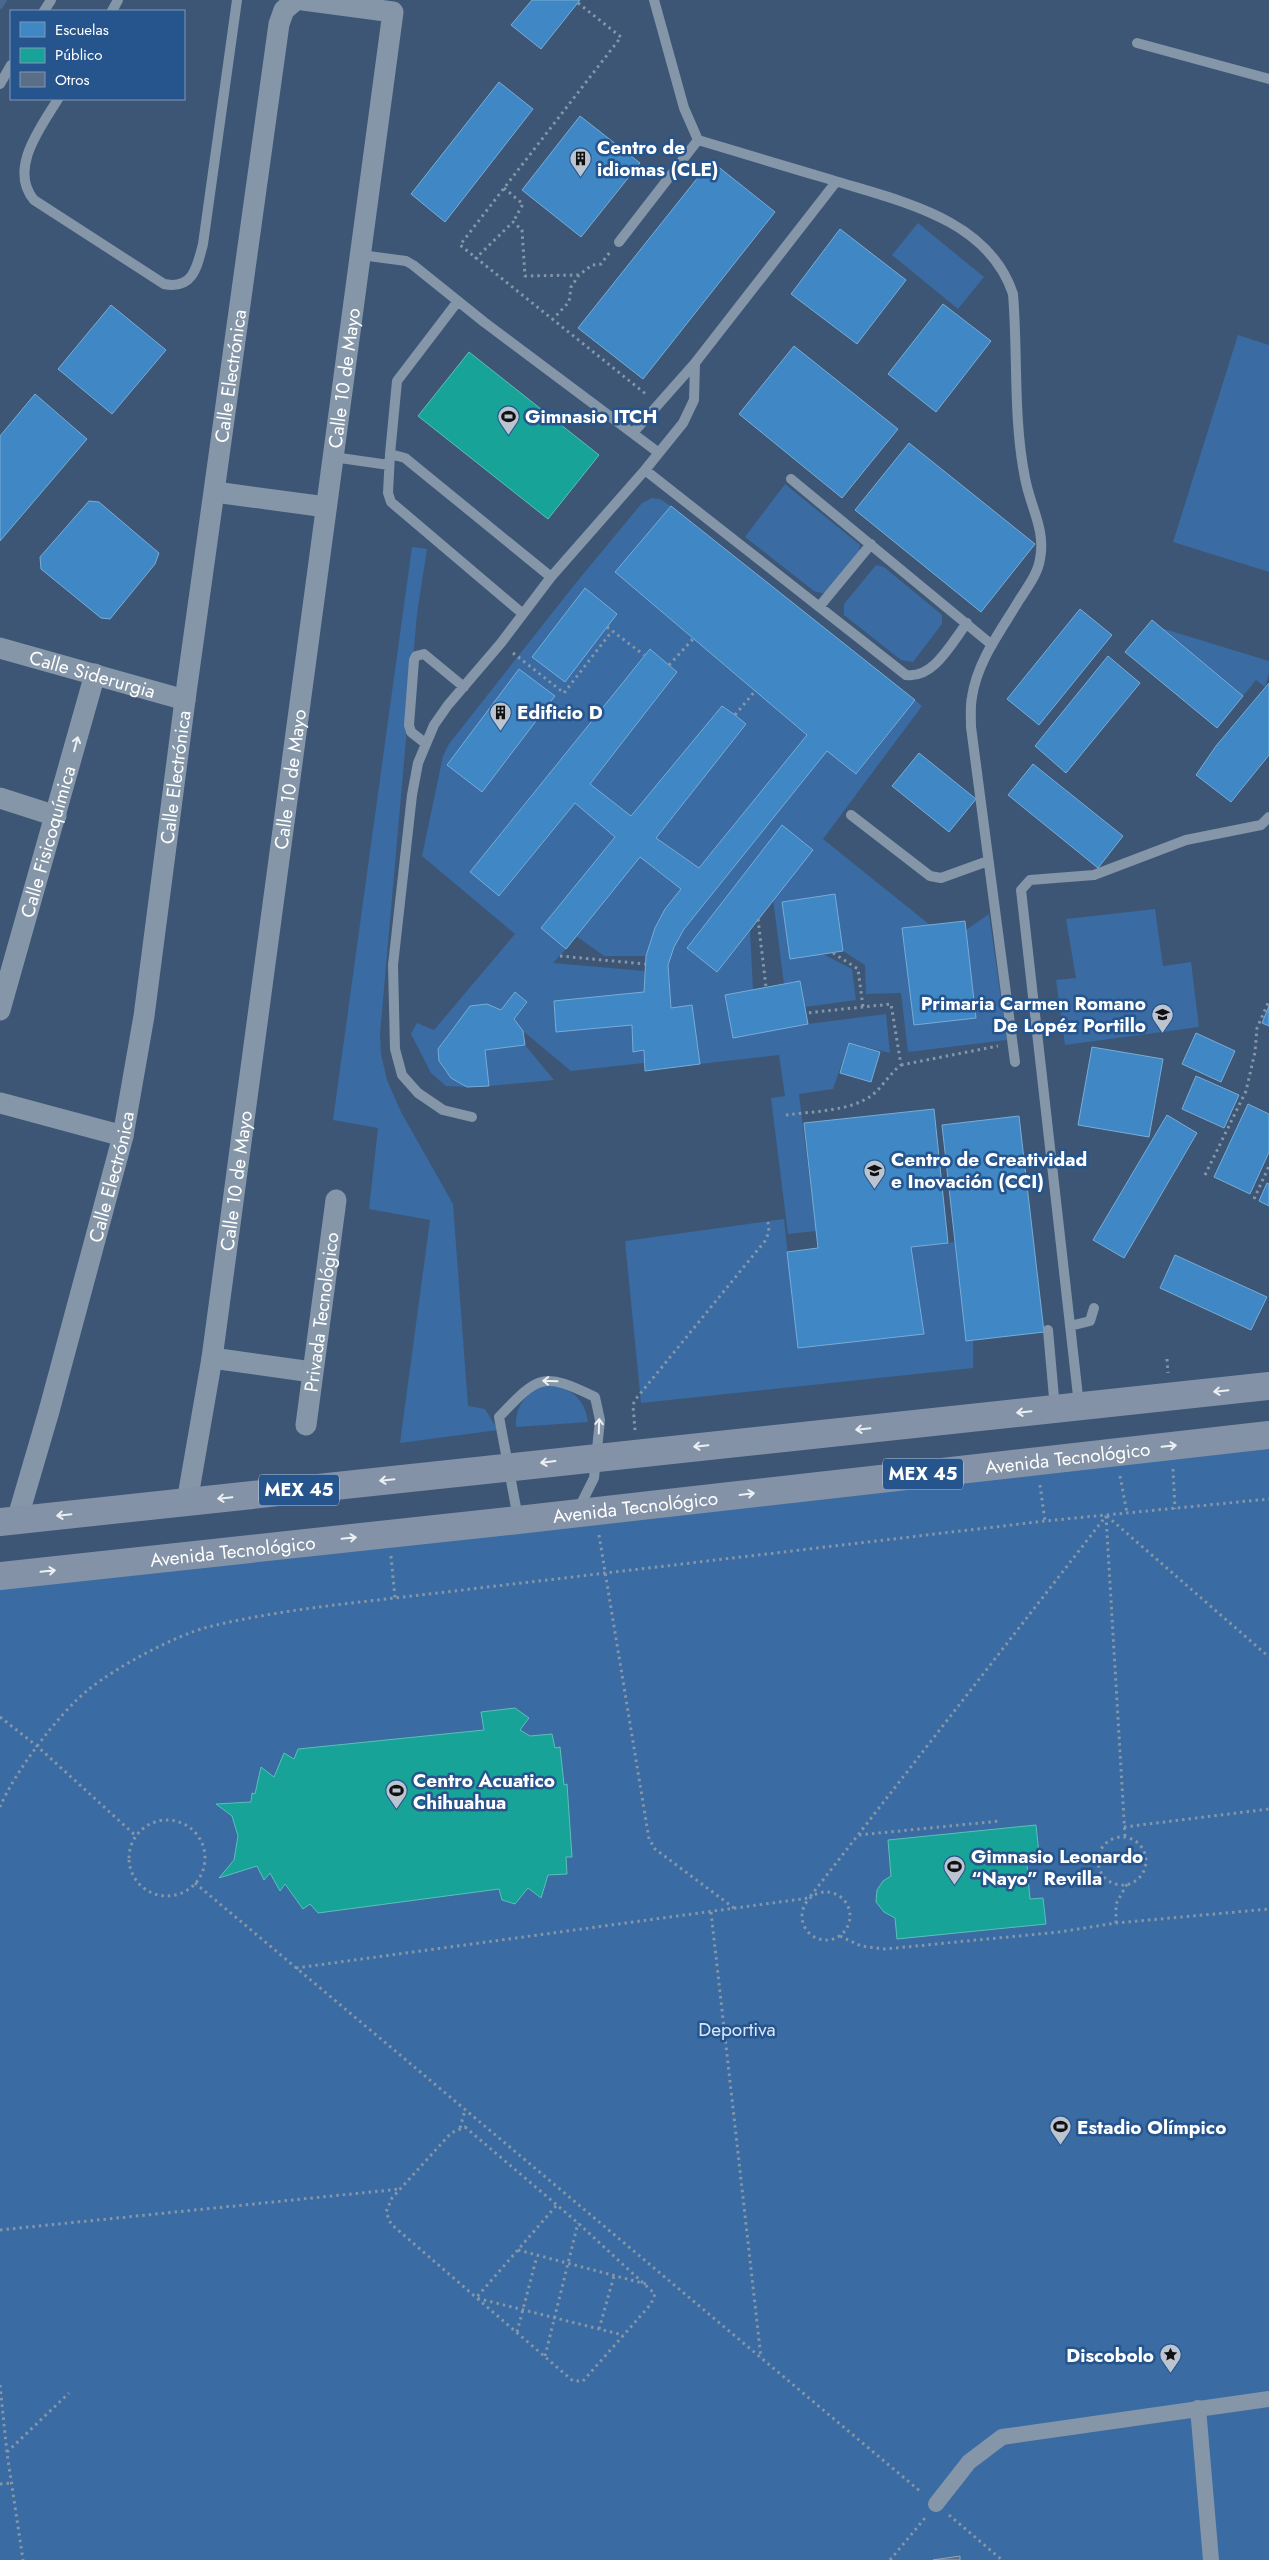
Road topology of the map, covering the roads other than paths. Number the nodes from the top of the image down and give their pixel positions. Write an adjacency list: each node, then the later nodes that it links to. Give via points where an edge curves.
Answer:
1 (237, 0): 11 (lane, via 203,244 193,276 184,282 174,286 164,284 34,200 26,191 24,166)
2 (296, 0): 24 (street, Calle Electrónica, via 284,10 279,24)
3 (303, 0): 5 (street)
4 (654, 0): 12 (lane, via 684,108)
5 (361, 4): 6 (street)
6 (394, 6): 15 (street, Calle 10 de Mayo)
7 (1137, 43): 9 (lane)
8 (10, 67): 10 (lane)
9 (1269, 79)
10 (0, 84)
11 (57, 100)
12 (698, 140): 13 (lane); 14 (lane)
13 (836, 182): 17 (lane); 31 (lane, via 898,199 958,228 992,254 1005,272 1013,294 1015,387 1025,479 1041,531 1042,546 1040,562 1031,580)
14 (619, 242)
15 (361, 255): 16 (lane, via 406,261); 20 (street, Calle 10 de Mayo)
16 (458, 301): 18 (lane); 21 (lane, via 397,381)
17 (695, 363): 18 (lane); 19 (lane, via 694,400 683,423)
18 (633, 433): 19 (lane)
19 (659, 453): 22 (lane)
20 (333, 457): 21 (lane); 25 (street, Calle 10 de Mayo)
21 (390, 459): 27 (lane, via 405,458); 29 (lane, via 388,493 391,502)
22 (645, 470): 27 (lane); 28 (lane)
23 (791, 479): 26 (lane)
24 (215, 492): 25 (street); 35 (street, Calle Electrónica)
25 (326, 506): 52 (street, Calle 10 de Mayo)
26 (871, 544): 28 (lane); 30 (lane)
27 (551, 577): 29 (lane)
28 (819, 607): 30 (lane, via 906,675 916,677 929,670)
29 (523, 614): 34 (lane)
30 (967, 622): 31 (lane)
31 (992, 645): 41 (lane, via 976,676 971,698 971,727)
32 (0, 648): 33 (street, Calle Siderurgia)
33 (95, 674): 35 (street, Calle Siderurgia); 39 (street, Calle Fisicoquímica, one-way to 33)
34 (464, 688): 36 (lane, via 434,724); 36 (lane, via 424,654 414,660 409,725 411,732)
35 (185, 700): 47 (street, Calle Electrónica, via 144,1016)
36 (425, 743): 46 (lane, via 412,794 393,965 395,1049 402,1075 418,1093 443,1110)
37 (0, 798): 39 (street)
38 (851, 815): 41 (lane, via 930,876 941,878)
39 (56, 816): 42 (street, Calle Fisicoquímica)
40 (1269, 817): 50 (lane, via 1261,826 1186,840 1094,875 1030,880 1021,890)
41 (988, 861): 44 (lane)
42 (8, 954): 43 (street, Calle Fisicoquímica)
43 (0, 1010)
44 (1016, 1062)
45 (0, 1103): 47 (street)
46 (472, 1117)
47 (122, 1136): 63 (street, Calle Electrónica, via 49,1411)
48 (336, 1200): 53 (street, Privada Tecnológico)
49 (1094, 1308): 50 (lane, via 1090,1321)
50 (1070, 1326): 55 (lane)
51 (1048, 1330): 55 (lane)
52 (212, 1358): 53 (street); 60 (street, Calle 10 de Mayo)
53 (312, 1372): 56 (street, Privada Tecnológico)
54 (1269, 1386): 55 (main road, MEX 45, one-way to 55)
55 (1067, 1408): 58 (main road, MEX 45, one-way to 58)
56 (306, 1425)
57 (1269, 1435): 61 (main road, Avenida Tecnológico / MEX 45, one-way to 57)
58 (597, 1456): 59 (main road, MEX 45, one-way to 59); 59 (lane, one-way to 59, via 600,1420 595,1397 561,1382 538,1381 499,1416); 61 (lane)
59 (508, 1467): 60 (main road, MEX 45, one-way to 60); 62 (lane)
60 (187, 1502): 63 (main road, MEX 45, one-way to 63)
61 (586, 1512): 62 (main road, Avenida Tecnológico / MEX 45)
62 (518, 1520): 64 (main road, Avenida Tecnológico / MEX 45, one-way to 62)
63 (8, 1521)
64 (0, 1576)
65 (1269, 2399): 66 (street)
66 (1198, 2408): 67 (street, via 1002,2437 968,2462); 68 (street)
67 (936, 2504)
68 (1210, 2560)

